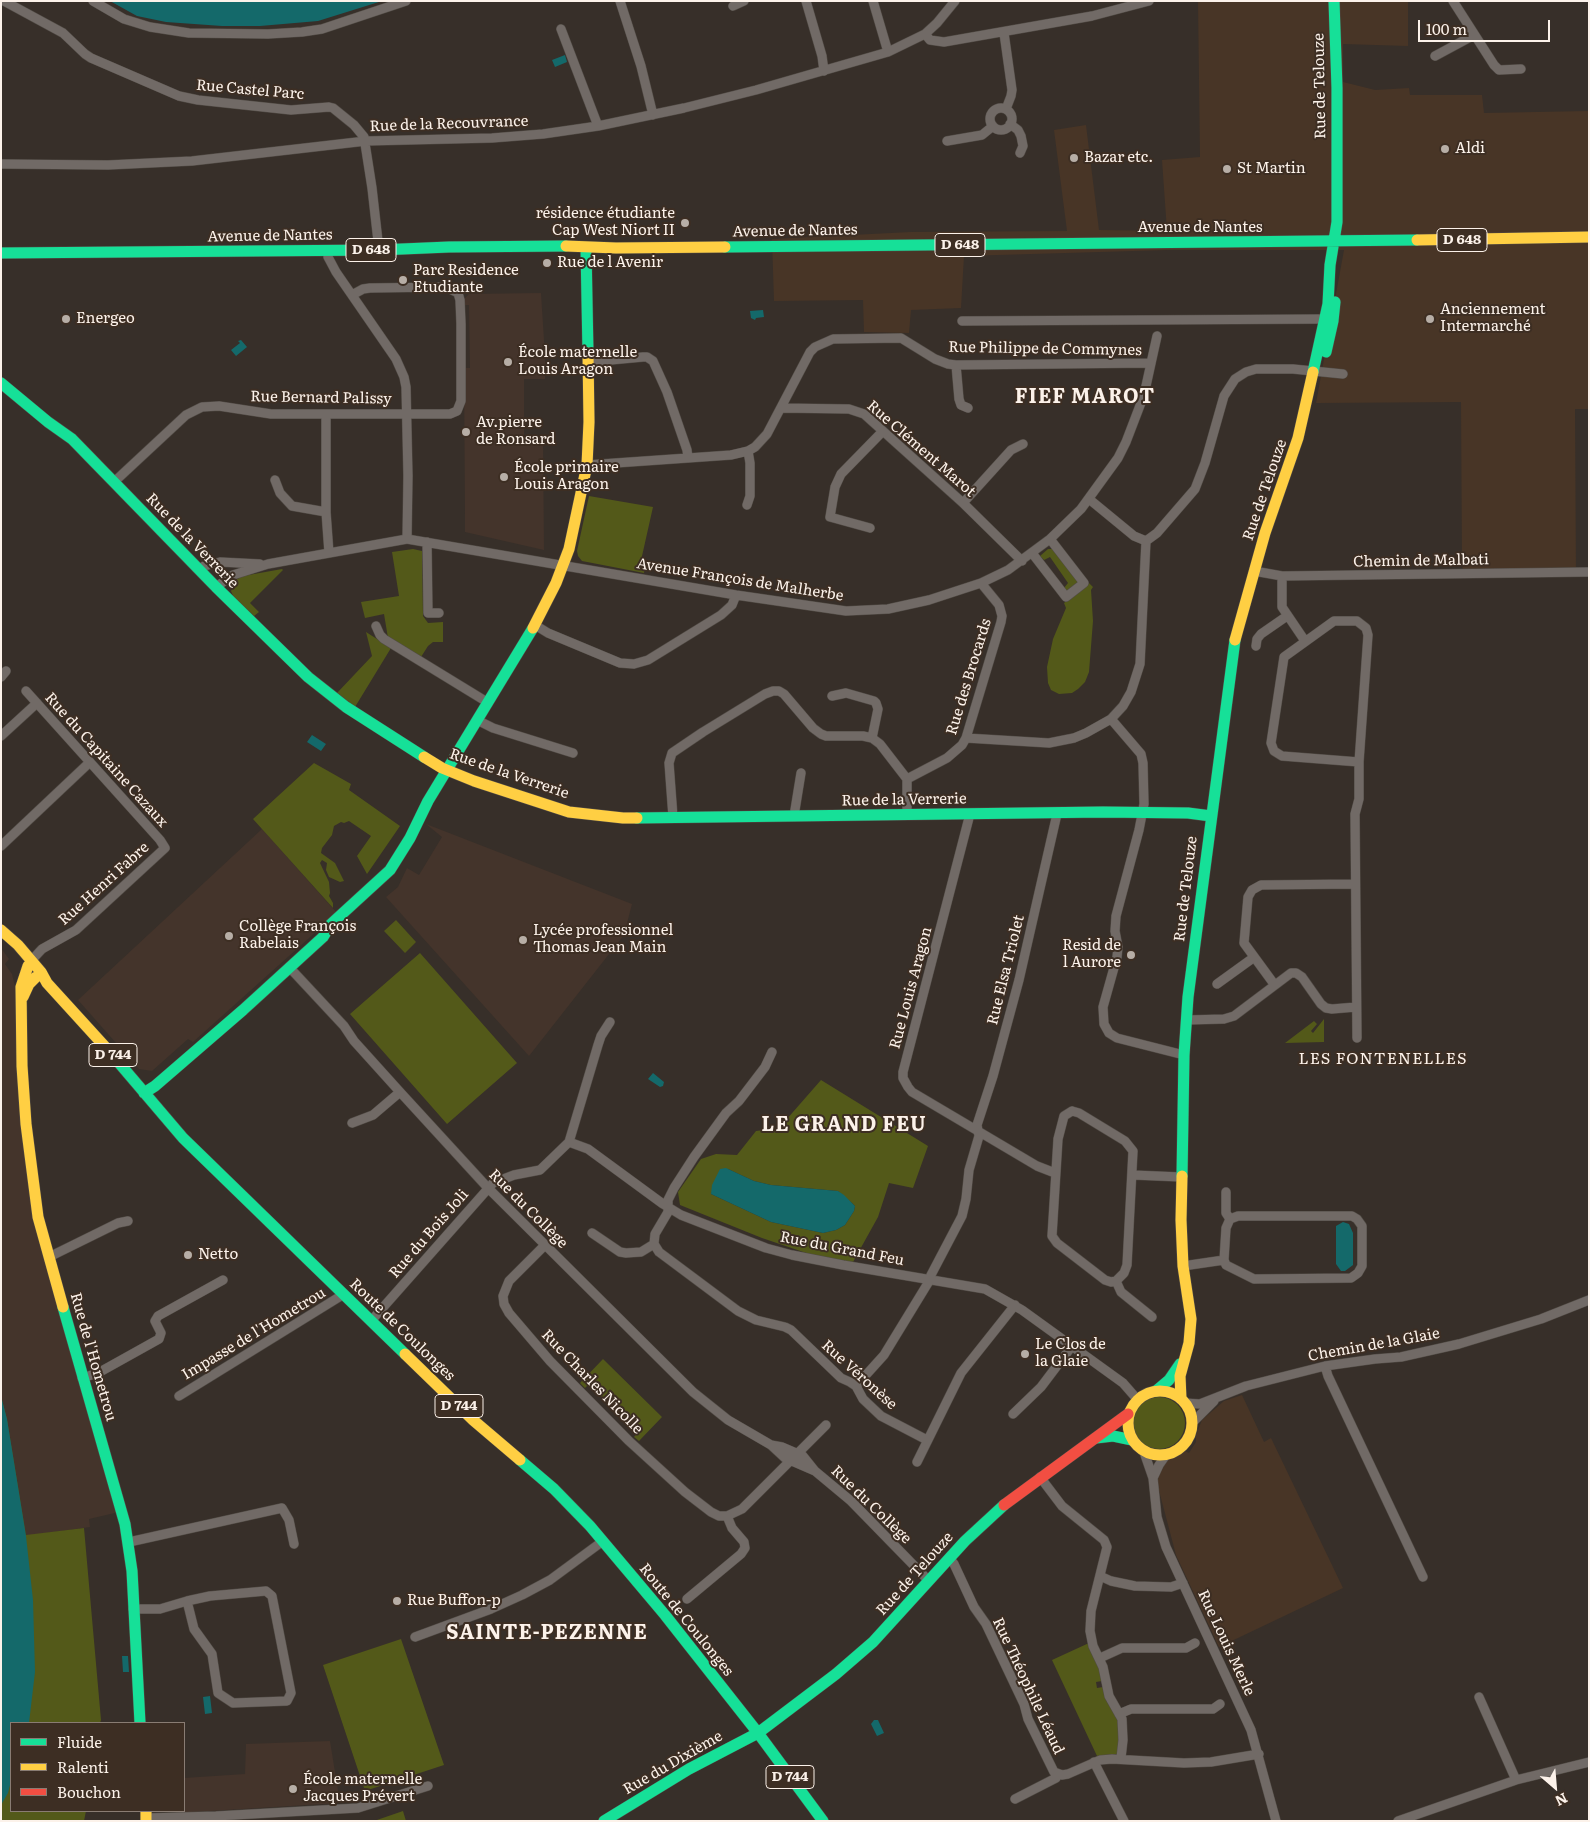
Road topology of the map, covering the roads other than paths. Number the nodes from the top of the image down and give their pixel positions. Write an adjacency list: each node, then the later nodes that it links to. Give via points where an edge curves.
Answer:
1 (4, 1): 26 (street, Rue Castel Parc, via 63,34 91,58 179,96 291,110 329,107 362,132)
2 (92, 1): 3 (street, via 150,28 190,33 268,34 322,29)
3 (406, 1)
4 (620, 1): 22 (street)
5 (744, 1): 12 (street)
6 (806, 1): 20 (street)
7 (873, 1): 17 (street)
8 (955, 1): 15 (street, Rue de la Recouvrance)
9 (1149, 1): 14 (street)
10 (1334, 1): 31 (street, Rue de Telouze, via 1337,88)
11 (1456, 2): 16 (street)
12 (733, 6)
13 (561, 29): 24 (street)
14 (1004, 33): 15 (street, via 938,42); 21 (street, via 1012,90)
15 (925, 34): 17 (street, Rue de la Recouvrance)
16 (1474, 35): 18 (street); 19 (street, via 1499,70)
17 (888, 52): 20 (street, Rue de la Recouvrance)
18 (1435, 56)
19 (1521, 69)
20 (824, 71): 22 (street, Rue de la Recouvrance)
21 (1006, 109): 23 (street, via 1012,118); 25 (street, via 993,111 990,120)
22 (653, 115): 24 (street, Rue de la Recouvrance)
23 (1010, 124): 25 (street, via 1002,129); 28 (street, via 1021,136 1023,146)
24 (598, 126): 26 (street, Rue de la Recouvrance, via 508,137)
25 (993, 126): 27 (street, via 982,135)
26 (366, 141): 29 (street, Rue de la Recouvrance, via 192,161 108,165); 34 (street)
27 (948, 141)
28 (1020, 153)
29 (1, 164)
30 (1589, 237): 31 (street, Avenue de Nantes / D 648)
31 (1335, 241): 32 (street, Avenue de Nantes / D 648); 36 (street, Rue de Telouze)
32 (586, 248): 34 (street, Avenue de Nantes / D 648, via 449,246); 41 (street)
33 (328, 250): 34 (street, Avenue de Nantes / D 648); 35 (street, Avenue de Nantes / D 648); 37 (street, via 331,264)
34 (379, 250)
35 (1, 253)
36 (1332, 260): 38 (street, Rue de Telouze); 44 (street, Rue de Telouze, via 1336,269 1333,321)
37 (352, 295): 49 (street, via 400,367 406,387); 49 (street, Rue Bernard Palissy, via 370,288 446,287 458,293 459,408 450,414)
38 (1325, 319): 39 (street); 44 (street, Rue de Telouze)
39 (962, 321)
40 (1157, 336): 42 (street, Avenue François de Malherbe)
41 (589, 362): 54 (street, via 643,357 653,361 667,392); 55 (street)
42 (1151, 363): 43 (street, Rue Philippe de Commynes); 58 (street, Avenue François de Malherbe, via 1144,396 1126,442)
43 (956, 365): 47 (street, Rue Philippe de Commynes, via 935,359 901,338 833,339 810,352); 48 (street, via 959,399 961,405)
44 (1314, 372): 45 (street); 65 (street, via 1256,369 1230,384 1196,490); 73 (street, Rue de Telouze, via 1306,419)
45 (1343, 374)
46 (1, 383): 57 (street, Rue de la Verrerie, via 72,439)
47 (782, 408): 51 (street, Rue Clément Marot, via 856,410); 53 (street, Rue Philippe de Commynes, via 767,434)
48 (968, 408)
49 (407, 414): 50 (street, Rue Bernard Palissy); 63 (street)
50 (326, 415): 57 (street, Rue Bernard Palissy, via 263,414 213,406 197,409 186,415); 61 (street)
51 (883, 431): 59 (street, Rue Clément Marot); 62 (street, via 841,474 835,487 830,517)
52 (1023, 444): 59 (street, via 1011,450)
53 (748, 451): 54 (street); 60 (street, via 750,496)
54 (688, 458): 55 (street)
55 (587, 464): 71 (street)
56 (274, 480): 61 (street, via 280,494 292,506)
57 (114, 482): 72 (street, Rue de la Verrerie)
58 (1090, 499): 64 (street, Avenue François de Malherbe); 65 (street, via 1134,536)
59 (963, 503): 69 (street, Rue Clément Marot)
60 (747, 505)
61 (326, 512): 67 (street)
62 (870, 528)
63 (408, 539): 66 (street, Avenue François de Malherbe); 67 (street, Avenue François de Malherbe)
64 (1050, 539): 68 (street, Avenue François de Malherbe); 68 (street, via 1084,583 1066,597)
65 (1146, 541): 89 (street, via 1140,664 1131,692)
66 (427, 542): 71 (street, Avenue François de Malherbe); 79 (street, via 428,613)
67 (329, 553): 70 (street, Avenue François de Malherbe)
68 (1032, 553): 69 (street, Avenue François de Malherbe)
69 (1022, 561): 76 (street, Avenue François de Malherbe)
70 (268, 564): 72 (street, via 220,562); 77 (street, via 234,575)
71 (563, 565): 78 (street, Avenue François de Malherbe); 81 (street)
72 (199, 570): 77 (street, Rue de la Verrerie)
73 (1254, 571): 75 (street, Chemin de Malbati); 105 (street, Rue de Telouze, via 1233,648)
74 (1589, 572): 75 (street, Chemin de Malbati)
75 (1282, 576): 80 (street, via 1282,607)
76 (981, 583): 78 (street, Avenue François de Malherbe, via 888,609 846,611); 93 (street, Rue des Brocards, via 1002,616)
77 (216, 587): 97 (street, Rue de la Verrerie, via 308,677 381,731)
78 (736, 595): 81 (street, via 732,605 721,614 648,660 634,664 620,663 548,634)
79 (439, 612)
80 (1287, 616): 83 (street); 84 (street, via 1260,634)
81 (535, 625): 87 (street)
82 (376, 626): 87 (street, via 384,639)
83 (1305, 641): 96 (street, via 1334,621 1357,621 1368,631); 96 (street, via 1288,653 1282,662 1270,739 1272,747 1282,756)
84 (1256, 646)
85 (26, 691): 88 (street, Rue du Capitaine Cazaux)
86 (832, 696): 92 (street, via 846,693 874,701 878,709)
87 (487, 702): 90 (street)
88 (37, 703): 91 (street); 95 (street, Rue du Capitaine Cazaux)
89 (1111, 719): 93 (street, via 1086,734 1049,743); 100 (street, via 1143,758)
90 (477, 720): 94 (street, via 492,728); 97 (street)
91 (1, 736)
92 (872, 738): 99 (street); 106 (street, via 821,734 784,694 772,691 672,753 669,763)
93 (966, 738): 99 (street, Rue des Brocards, via 962,746 947,758)
94 (573, 753)
95 (90, 762): 107 (street); 108 (street, Rue du Capitaine Cazaux)
96 (1359, 762): 109 (street)
97 (447, 770): 106 (street, Rue de la Verrerie, via 569,812 622,818); 113 (street, via 390,870)
98 (801, 773): 104 (street)
99 (907, 779): 101 (street)
100 (1142, 813): 103 (street, Rue de la Verrerie); 105 (street, Rue de la Verrerie); 121 (street, via 1116,916 1117,957 1103,1007 1104,1024 1117,1038)
101 (906, 814): 102 (street, Rue de la Verrerie); 104 (street, Rue de la Verrerie)
102 (970, 814): 103 (street, Rue de la Verrerie); 125 (street, Rue Louis Aragon, via 903,1072 912,1092)
103 (1057, 814): 125 (street, Rue Elsa Triolet, via 1019,980 977,1125)
104 (794, 816): 106 (street, Rue de la Verrerie)
105 (1211, 816): 117 (street, Rue de Telouze)
106 (673, 817)
107 (1, 846)
108 (165, 848): 112 (street, Rue Henri Fabre, via 76,930 48,945)
109 (1355, 884): 111 (street, via 1261,885 1252,890 1248,897 1244,943); 116 (street)
110 (5, 933): 112 (street, Route de Coulonges / D 744)
111 (1253, 958): 114 (street); 115 (street)
112 (33, 965): 123 (street, Route de Coulonges / D 744); 138 (street, Rue de l'Hometrou, via 21,987 24,1107 38,1218)
113 (289, 967): 122 (street, Rue du Collège); 123 (street)
114 (1217, 984)
115 (1274, 984): 116 (street, via 1286,975 1296,973 1326,1008); 117 (street, via 1234,1016)
116 (1356, 1008): 119 (street)
117 (1186, 1020): 121 (street, Rue de Telouze)
118 (610, 1022): 126 (street, via 601,1036)
119 (1357, 1038)
120 (772, 1052): 132 (street, via 765,1067 694,1157 668,1200)
121 (1184, 1055): 129 (street, Rue de Telouze)
122 (400, 1092): 124 (street, via 373,1115); 130 (street, Rue du Collège)
123 (144, 1093): 144 (street, Route de Coulonges / D 744, via 183,1138)
124 (352, 1122)
125 (978, 1131): 127 (street, Rue Louis Aragon); 141 (street, Rue Elsa Triolet, via 964,1208)
126 (569, 1142): 130 (street, via 540,1170 502,1179); 132 (street, Rue du Grand Feu, via 588,1149)
127 (1055, 1173): 128 (street, via 1063,1119 1072,1111 1128,1144 1133,1151); 143 (street, via 1054,1240 1105,1280)
128 (1133, 1175): 129 (street); 143 (street, via 1127,1265)
129 (1181, 1177): 140 (street, Rue de Telouze)
130 (488, 1188): 137 (street, Rue du Collège); 148 (street, Rue du Bois Joli)
131 (1226, 1192): 133 (street, via 1226,1213)
132 (669, 1207): 136 (street, via 655,1234); 141 (street, Rue du Grand Feu, via 681,1215 792,1256)
133 (1234, 1218): 139 (street, via 1226,1228); 139 (street, via 1352,1216 1362,1226 1362,1266 1351,1278 1254,1279 1226,1265)
134 (128, 1221): 138 (street)
135 (592, 1233): 136 (street, via 620,1252 641,1252)
136 (654, 1244): 153 (street, Rue Véronèse, via 659,1252 738,1311 791,1330 841,1378)
137 (545, 1245): 166 (street, Rue du Collège, via 693,1392 728,1420); 175 (street, Rue Charles Nicolle, via 509,1281 503,1296 509,1312 550,1361 629,1441 711,1512)
138 (49, 1257): 152 (street, Rue de l'Hometrou)
139 (1224, 1260): 140 (street)
140 (1183, 1266): 150 (street, Rue de Telouze, via 1191,1319 1189,1343)
141 (929, 1279): 146 (street, Rue du Grand Feu, via 977,1287); 153 (street, Rue Elsa Triolet, via 884,1355)
142 (222, 1280): 152 (street, via 158,1316 155,1322 161,1333 159,1339 98,1373)
143 (1116, 1281): 147 (street, via 1121,1292)
144 (344, 1294): 148 (street, Route de Coulonges / D 744); 155 (street, Impasse de l'Hometrou)
145 (1589, 1300): 151 (street, Chemin de la Glaie, via 1541,1319 1450,1346 1401,1357)
146 (1015, 1306): 149 (street, Rue du Grand Feu); 164 (street, via 961,1373)
147 (1152, 1317)
148 (371, 1321): 176 (street, Route de Coulonges / D 744, via 473,1420 572,1507)
149 (1072, 1346): 157 (street, Rue du Grand Feu, via 1123,1383); 159 (street, via 1041,1387)
150 (1183, 1361): 154 (street, Rue de Telouze); 158 (street, Rue de Telouze, via 1180,1376)
151 (1325, 1366): 156 (street, Chemin de la Glaie); 181 (street)
152 (82, 1378): 177 (street, Rue de l'Hometrou)
153 (856, 1386): 164 (street, Rue Véronèse, via 863,1399 881,1416)
154 (1156, 1391): 157 (street); 158 (street, via 1172,1393)
155 (179, 1396)
156 (1220, 1396): 158 (street, Chemin de la Glaie, via 1200,1404); 161 (street, Chemin de la Glaie)
157 (1137, 1399): 160 (street)
158 (1183, 1401): 161 (street)
159 (1013, 1414)
160 (1128, 1414): 163 (street, Rue de Telouze); 165 (street, via 1127,1427)
161 (1192, 1423): 169 (street, via 1187,1441)
162 (826, 1425): 168 (street)
163 (1096, 1438): 165 (street, via 1113,1436); 173 (street, Rue de Telouze)
164 (928, 1440): 171 (street)
165 (1132, 1440): 167 (street)
166 (771, 1445): 168 (street, Rue du Collège); 170 (street, Rue du Collège)
167 (1144, 1452): 169 (street); 174 (street, Rue Louis Merle)
168 (798, 1453): 170 (street); 172 (street, Rue du Collège)
169 (1166, 1455): 174 (street)
170 (791, 1461): 172 (street, Rue du Collège); 175 (street, via 742,1509)
171 (917, 1462)
172 (815, 1471): 182 (street, Rue du Collège, via 851,1501)
173 (1040, 1477): 179 (street, Rue de Telouze, via 996,1511); 180 (street, via 1062,1506 1106,1544)
174 (1153, 1478): 183 (street, Rue Louis Merle, via 1161,1533)
175 (727, 1516): 184 (street, via 745,1548)
176 (603, 1541): 187 (street, via 550,1580 522,1595); 194 (street, Route de Coulonges / D 744)
177 (129, 1542): 178 (street, via 282,1508 289,1520); 186 (street, Rue de l'Hometrou)
178 (294, 1544)
179 (949, 1558): 182 (street, Rue de Telouze); 199 (street, Rue Théophile Léaud, via 986,1624 1051,1767)
180 (1100, 1576): 183 (street, via 1134,1586 1171,1587); 189 (street, via 1091,1611 1090,1631)
181 (1423, 1577)
182 (929, 1581): 194 (street, Rue de Telouze, via 858,1656)
183 (1183, 1583): 195 (street, Rue Louis Merle, via 1252,1730)
184 (687, 1599)
185 (187, 1601): 185 (street, via 266,1591 272,1596 290,1693 287,1701 233,1703 218,1693 212,1654 194,1629); 186 (street, via 160,1609)
186 (133, 1609): 193 (street, Rue de l'Hometrou)
187 (415, 1637)
188 (1194, 1643): 189 (street, via 1186,1648 1122,1648)
189 (1100, 1658): 192 (street, via 1108,1696)
190 (1479, 1697): 200 (street)
191 (1220, 1704): 192 (street, via 1213,1709 1131,1708)
192 (1120, 1714): 196 (street, via 1123,1725)
193 (140, 1722)
194 (758, 1733): 205 (street, Rue du Dixième, via 689,1769); 206 (street, Route de Coulonges / D 744)
195 (1259, 1754): 196 (street, Rue Théophile Léaud, via 1184,1763); 208 (street, Rue Louis Merle)
196 (1121, 1758): 197 (street, Rue Théophile Léaud)
197 (1094, 1762): 199 (street, Rue Théophile Léaud, via 1068,1774); 207 (street)
198 (1589, 1762): 200 (street)
199 (1058, 1774): 202 (street)
200 (1516, 1780): 209 (street)
201 (428, 1786): 204 (street, via 358,1808)
202 (1015, 1799)
203 (146, 1817): 204 (street)
204 (271, 1817)
205 (604, 1821)
206 (823, 1821)
207 (1124, 1821)
208 (1276, 1821)
209 (1398, 1821)

